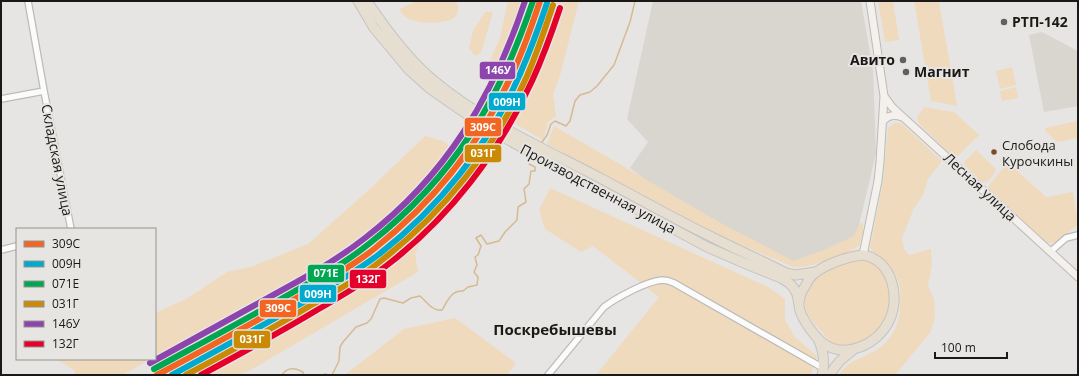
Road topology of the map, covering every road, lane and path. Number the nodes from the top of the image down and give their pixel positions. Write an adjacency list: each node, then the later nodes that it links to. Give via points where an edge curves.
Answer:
1 (28, 1): 5 (street, Складская улица)
2 (358, 1): 8 (highway, Производственная улица, via 374,28 409,70 429,88)
3 (367, 1): 8 (highway, Производственная улица, via 413,60)
4 (870, 1): 6 (main road)
5 (44, 91): 7 (street); 12 (street, Складская улица)
6 (884, 96): 9 (main road, Лесная улица); 10 (main road)
7 (1, 99)
8 (465, 108): 11 (highway, Производственная улица, via 500,125)
9 (904, 118): 10 (main road, via 891,115); 16 (main road, Лесная улица)
10 (883, 121): 17 (main road, via 878,181)
11 (572, 170): 18 (highway, Производственная улица, via 786,273 796,275); 20 (highway, Производственная улица, via 707,247 789,282 794,287)
12 (71, 228)
13 (1078, 235): 16 (street, via 1066,238)
14 (16, 246): 15 (street)
15 (1, 250)
16 (1050, 252): 19 (main road, Лесная улица)
17 (863, 255): 18 (highway, via 847,258); 22 (highway, via 870,256 885,267 894,296 893,308 885,329 868,344)
18 (815, 272): 20 (highway, via 802,290)
19 (1078, 278)
20 (799, 305): 21 (highway, via 802,315)
21 (817, 338): 22 (highway, via 832,348); 23 (highway, via 824,358)
22 (854, 350): 25 (highway, via 838,362)
23 (823, 371): 24 (street, via 809,360 674,283 662,280 643,286 604,307)
24 (548, 375)
25 (830, 375)

